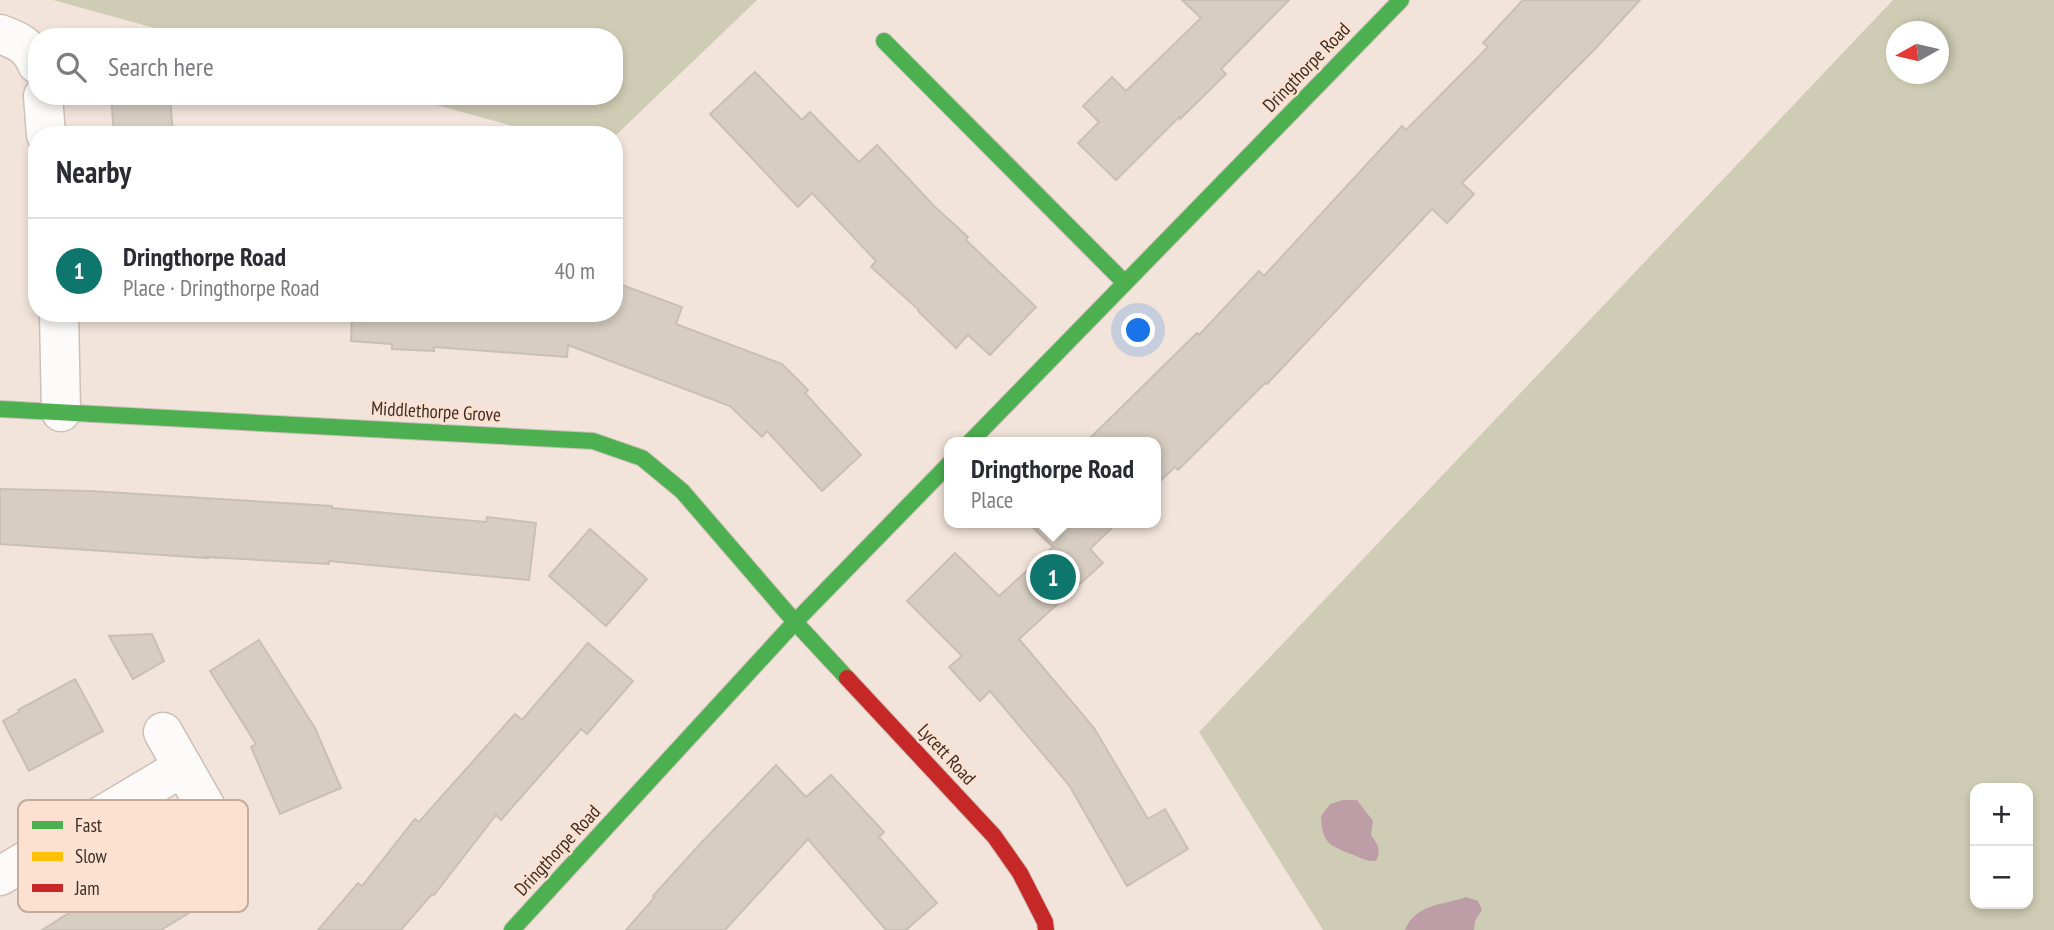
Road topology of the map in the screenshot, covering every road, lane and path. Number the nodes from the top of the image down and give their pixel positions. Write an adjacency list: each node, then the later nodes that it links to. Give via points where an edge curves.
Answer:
1 (1401, 0): 7 (street, Dringthorpe Road)
2 (0, 34): 4 (street, via 20,41)
3 (884, 41): 7 (street)
4 (28, 50)
5 (44, 105): 6 (street)
6 (45, 126)
7 (1125, 284): 11 (street, Dringthorpe Road)
8 (59, 322): 10 (street)
9 (0, 408): 10 (street, Middlethorpe Grove)
10 (61, 412): 13 (street, Middlethorpe Grove, via 593,441 642,458 682,491)
11 (975, 437)
12 (944, 469): 13 (street, Dringthorpe Road)
13 (795, 622): 20 (street, Dringthorpe Road); 21 (street, Lycett Road, via 994,836 1020,873)
14 (163, 732): 15 (street)
15 (183, 767): 16 (street); 17 (street)
16 (128, 800)
17 (202, 800)
18 (18, 865): 19 (street)
19 (0, 876)
20 (512, 930)
21 (1046, 930)

